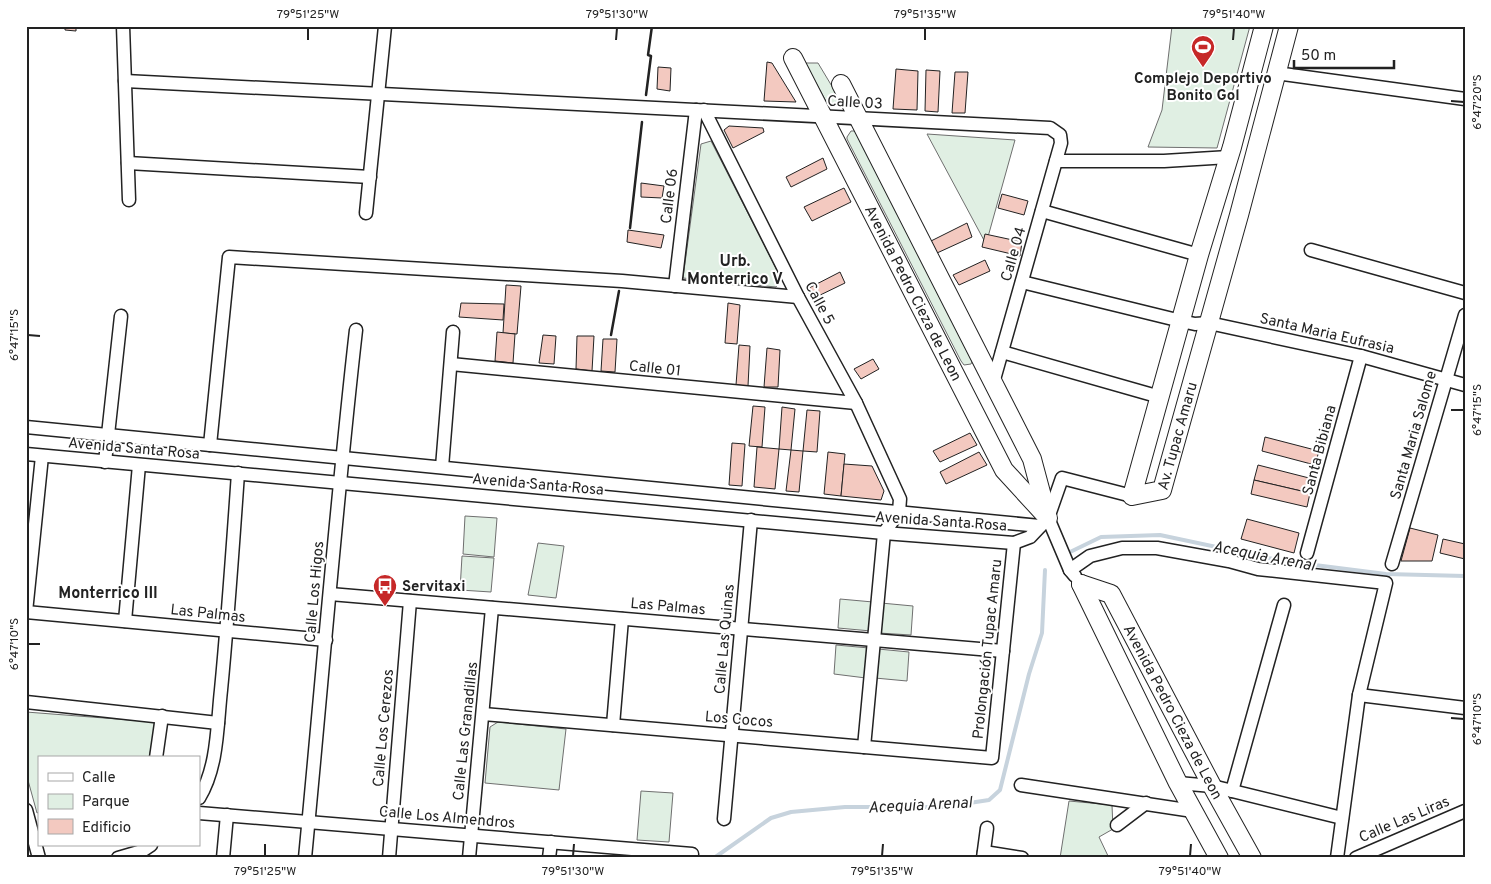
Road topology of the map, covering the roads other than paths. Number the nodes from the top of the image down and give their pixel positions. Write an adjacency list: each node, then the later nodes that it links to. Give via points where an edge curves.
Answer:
1 (123, 26): 7 (street)
2 (385, 26): 9 (street)
3 (1264, 26): 15 (street, Av. Tupac Amaru)
4 (1289, 26): 6 (street, Av. Tupac Amaru)
5 (793, 58): 12 (street, Avenida Pedro Cieza de Leon)
6 (1276, 73): 10 (street); 31 (street, Av. Tupac Amaru)
7 (125, 82): 9 (street, Calle 03); 17 (street)
8 (841, 84): 13 (street, Avenida Pedro Cieza de Leon)
9 (378, 94): 11 (street, Calle 03); 18 (street)
10 (1465, 99)
11 (700, 110): 12 (street, Calle 03); 25 (street, Calle 06); 27 (street, Calle 5)
12 (823, 116): 13 (street, Calle 03); 56 (street, Avenida Pedro Cieza de Leon, via 1004,470)
13 (859, 118): 14 (street, Calle 03, via 1045,126); 38 (street, Avenida Pedro Cieza de Leon)
14 (1059, 133): 16 (street, Calle 04, via 1061,143)
15 (1229, 158): 16 (street); 23 (street, Av. Tupac Amaru)
16 (1056, 161): 20 (street, Calle 04)
17 (128, 163): 18 (street); 19 (street)
18 (370, 177): 21 (street)
19 (129, 200)
20 (1042, 211): 23 (street); 24 (street, Calle 04)
21 (366, 213)
22 (1311, 250): 26 (street)
23 (1199, 255): 30 (street, Av. Tupac Amaru)
24 (1022, 282): 30 (street, Santa Maria Eufrasia); 34 (street, Calle 04)
25 (675, 286): 27 (street); 44 (street, via 229,257)
26 (1465, 293)
27 (798, 297): 41 (street, Calle 5)
28 (1465, 315): 37 (street, Santa Maria Salome)
29 (121, 316): 43 (street)
30 (1181, 321): 31 (street, Santa Maria Eufrasia); 40 (street, Av. Tupac Amaru)
31 (1209, 323): 35 (street, Santa Maria Eufrasia); 53 (street, Av. Tupac Amaru, via 1162,490)
32 (356, 330): 47 (street, Calle Los Higos)
33 (453, 332): 36 (street)
34 (1002, 352): 38 (street, Calle 04); 40 (street)
35 (1361, 356): 37 (street, Santa Maria Eufrasia); 59 (street, Santa Bibiana)
36 (451, 364): 41 (street, Calle 01); 50 (street)
37 (1446, 380): 39 (street, Santa Maria Eufrasia); 61 (street, Santa Maria Salome)
38 (993, 383): 56 (street, Avenida Pedro Cieza de Leon, via 1032,459)
39 (1465, 386)
40 (1160, 397): 53 (street, Av. Tupac Amaru)
41 (856, 403): 54 (street, Calle 5, via 900,498)
42 (26, 427): 43 (street, Avenida Santa Rosa)
43 (109, 435): 44 (street, Avenida Santa Rosa); 48 (street)
44 (210, 445): 47 (street, Avenida Santa Rosa)
45 (26, 454): 46 (street, Avenida Santa Rosa)
46 (42, 456): 48 (street, Avenida Santa Rosa); 67 (street)
47 (342, 458): 50 (street, Avenida Santa Rosa); 52 (street, Calle Los Higos)
48 (106, 462): 49 (street, Avenida Santa Rosa)
49 (139, 465): 51 (street, Avenida Santa Rosa); 69 (street)
50 (442, 467): 54 (street, Avenida Santa Rosa)
51 (238, 473): 52 (street, Avenida Santa Rosa); 71 (street)
52 (339, 482): 55 (street, Avenida Santa Rosa); 63 (street, Calle Los Higos)
53 (1132, 496): 56 (street, via 1062,478)
54 (900, 512): 56 (street, Avenida Santa Rosa); 57 (street)
55 (751, 520): 57 (street, Avenida Santa Rosa); 70 (street, Calle Las Quinas)
56 (1044, 522): 58 (street, Avenida Santa Rosa, via 1030,537); 60 (street, Avenida Pedro Cieza de Leon)
57 (884, 533): 58 (street, Avenida Santa Rosa); 73 (street)
58 (1014, 543): 74 (street, Prolongación Tupac Amaru)
59 (1307, 552)
60 (1068, 564): 62 (street, Avenida Pedro Cieza de Leon); 75 (street, via 1122,548 1157,548 1258,569 1386,583)
61 (1392, 564)
62 (1081, 584): 86 (street, Avenida Pedro Cieza de Leon); 88 (street, Avenida Pedro Cieza de Leon, via 1111,594)
63 (330, 594): 64 (street, Las Palmas); 72 (street, Calle Los Higos)
64 (410, 601): 66 (street, Las Palmas); 102 (street, Calle Los Cerezos)
65 (1284, 605): 89 (street)
66 (492, 608): 68 (street, Las Palmas); 78 (street, Calle Las Granadillas)
67 (26, 612): 69 (street, Las Palmas)
68 (622, 619): 70 (street, Las Palmas); 81 (street)
69 (124, 620): 71 (street, Las Palmas)
70 (741, 629): 73 (street, Las Palmas); 82 (street, Calle Las Quinas)
71 (227, 631): 72 (street, Las Palmas); 80 (street)
72 (326, 640): 99 (street, Calle Los Higos)
73 (874, 640): 74 (street, Las Palmas); 83 (street)
74 (1004, 651): 85 (street, Prolongación Tupac Amaru)
75 (1359, 695): 77 (street); 97 (street)
76 (26, 702): 79 (street)
77 (1465, 708)
78 (483, 714): 81 (street, Los Cocos); 104 (street, Calle Las Granadillas)
79 (162, 716): 80 (street); 84 (street)
80 (218, 722): 90 (street, via 211,769)
81 (613, 725): 82 (street, Los Cocos)
82 (732, 735): 83 (street, Los Cocos); 98 (street, Calle Las Quinas)
83 (864, 747): 85 (street, Los Cocos)
84 (156, 756)
85 (992, 758)
86 (1178, 783): 88 (street); 93 (street, Avenida Pedro Cieza de Leon)
87 (1021, 785): 91 (street)
88 (1212, 786): 89 (street); 118 (street, Avenida Pedro Cieza de Leon)
89 (1232, 791): 97 (street)
90 (200, 796)
91 (1146, 803): 93 (street); 101 (street)
92 (26, 810): 100 (street)
93 (1193, 810): 117 (street, Avenida Pedro Cieza de Leon)
94 (1465, 811): 120 (street, Calle Las Liras)
95 (200, 813): 96 (street, Calle Los Almendros)
96 (227, 815): 99 (street, Calle Los Almendros); 111 (street)
97 (1342, 818): 119 (street)
98 (724, 819)
99 (308, 822): 102 (street, Calle Los Almendros); 112 (street, Calle Los Higos)
100 (35, 823): 109 (street)
101 (1117, 824)
102 (392, 828): 104 (street, Calle Los Almendros); 113 (street, Calle Los Cerezos)
103 (987, 828): 108 (street)
104 (471, 835): 105 (street, Calle Los Almendros); 114 (street, Calle Las Granadillas)
105 (551, 842): 107 (street, Calle Los Almendros); 115 (street)
106 (145, 851): 110 (street)
107 (692, 854)
108 (983, 855): 116 (street)
109 (39, 858)
110 (118, 858)
111 (223, 858)
112 (305, 858)
113 (389, 858)
114 (468, 858)
115 (549, 858)
116 (1022, 858)
117 (1219, 858)
118 (1252, 858)
119 (1337, 858)
120 (1356, 858)

